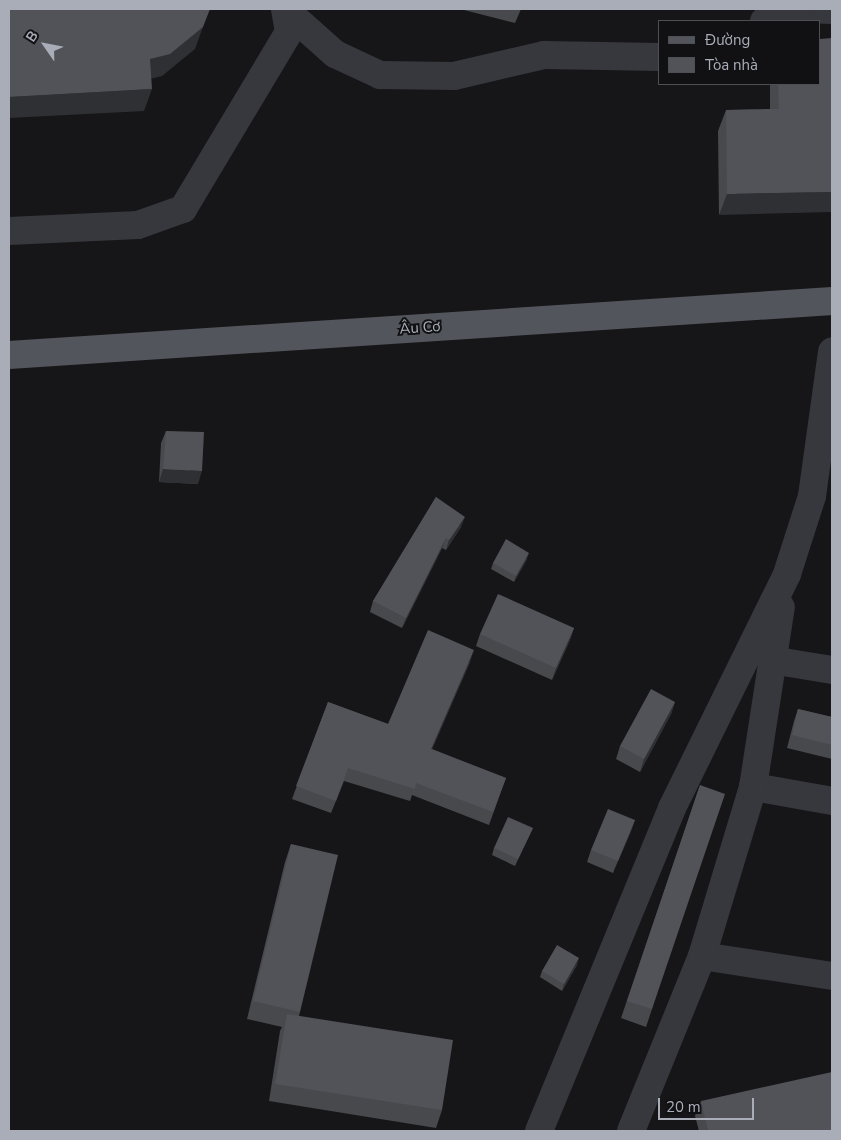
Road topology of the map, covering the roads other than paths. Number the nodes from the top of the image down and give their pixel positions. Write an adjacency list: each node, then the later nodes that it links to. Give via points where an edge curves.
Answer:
1 (800, 9): 5 (lane)
2 (805, 9): 3 (lane)
3 (832, 10)
4 (287, 11): 6 (lane, via 335,54 380,74 454,76 544,55); 7 (lane, via 289,32 183,209 138,225)
5 (767, 20)
6 (658, 56)
7 (9, 231)
8 (832, 301): 10 (main road, Âu Cơ)
9 (832, 351): 11 (lane, via 812,496)
10 (9, 355)
11 (787, 574): 12 (lane); 18 (lane, via 672,808)
12 (771, 660): 13 (lane); 14 (lane)
13 (832, 670)
14 (753, 787): 15 (lane); 16 (lane)
15 (832, 801)
16 (702, 956): 17 (lane); 19 (lane)
17 (832, 976)
18 (539, 1131)
19 (631, 1131)

